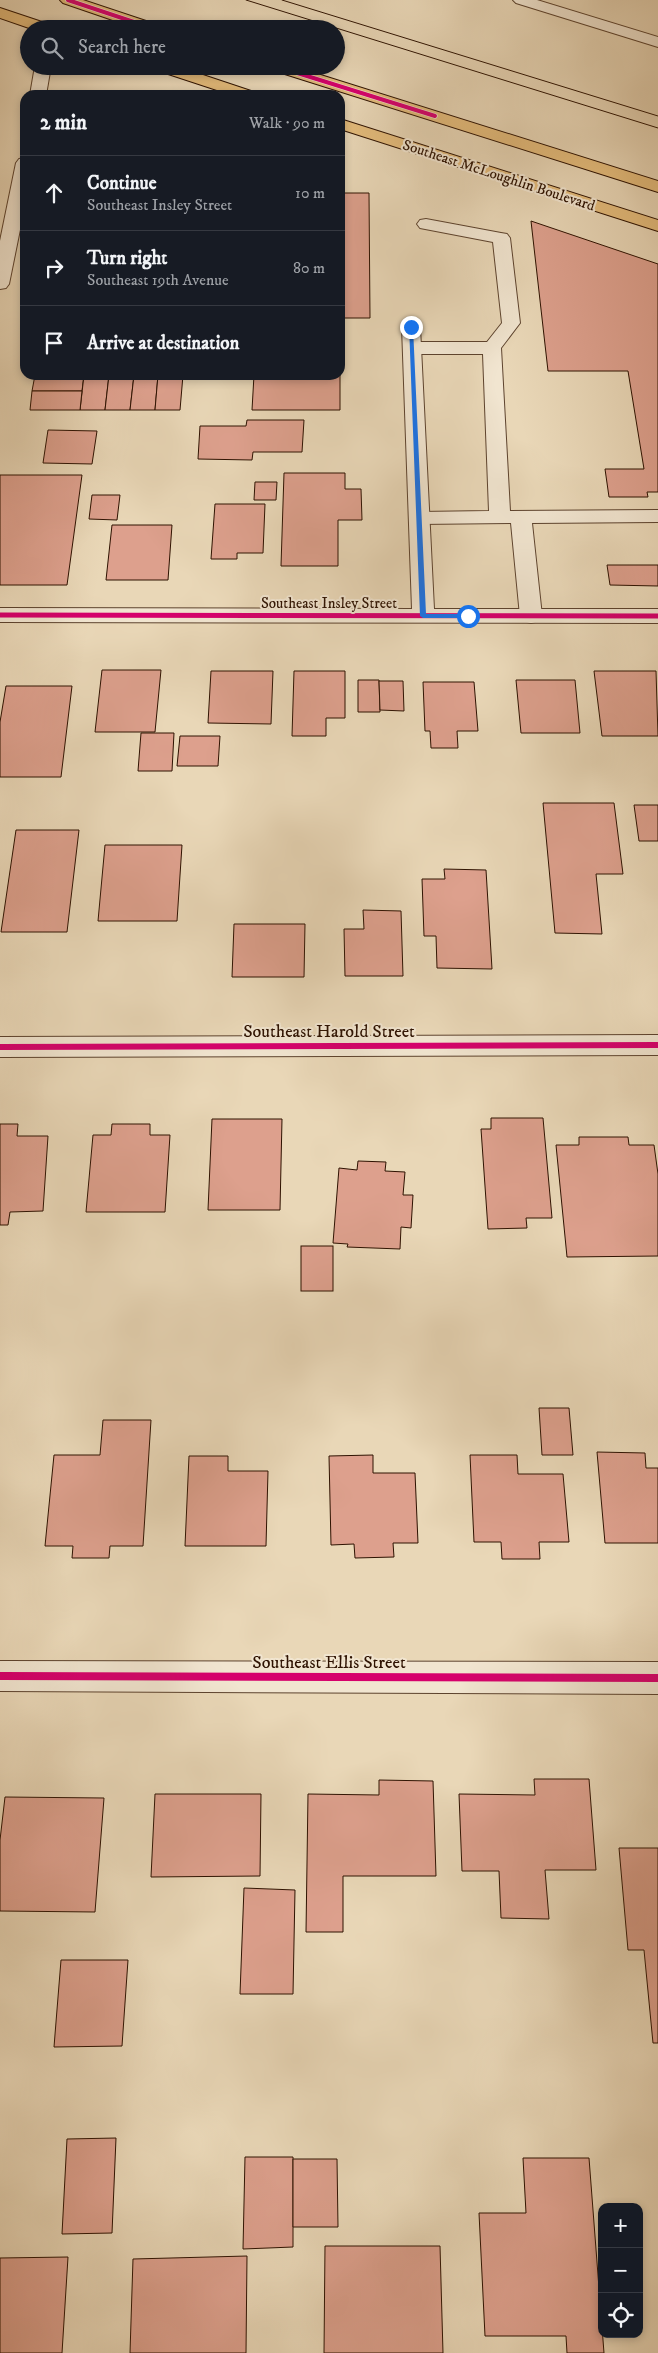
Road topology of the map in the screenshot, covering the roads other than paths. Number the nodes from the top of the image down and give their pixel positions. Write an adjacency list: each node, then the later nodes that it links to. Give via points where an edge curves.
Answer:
1 (68, 0): 5 (highway)
2 (521, 0): 6 (street)
3 (1, 14): 4 (highway)
4 (20, 20)
5 (128, 20)
6 (658, 42)
7 (41, 75): 10 (street)
8 (187, 75): 11 (highway)
9 (303, 75): 14 (highway)
10 (39, 90)
11 (233, 90)
12 (345, 126): 16 (highway, Southeast McLoughlin Boulevard)
13 (20, 187): 17 (street)
14 (658, 187)
15 (426, 224): 20 (street, via 501,238 511,323)
16 (658, 226)
17 (0, 284)
18 (411, 327): 19 (street)
19 (412, 348): 20 (street); 24 (street)
20 (492, 348): 22 (street)
21 (658, 516): 23 (street)
22 (500, 517): 23 (street); 24 (street)
23 (521, 517): 27 (street)
24 (419, 518): 26 (street)
25 (0, 615): 26 (street, Southeast Insley Street)
26 (423, 616): 27 (street, Southeast Insley Street)
27 (530, 616): 28 (street, Southeast Insley Street)
28 (658, 616)
29 (658, 1045): 30 (street, Southeast Harold Street)
30 (0, 1047)
31 (0, 1676): 32 (street, Southeast Ellis Street)
32 (658, 1678)

